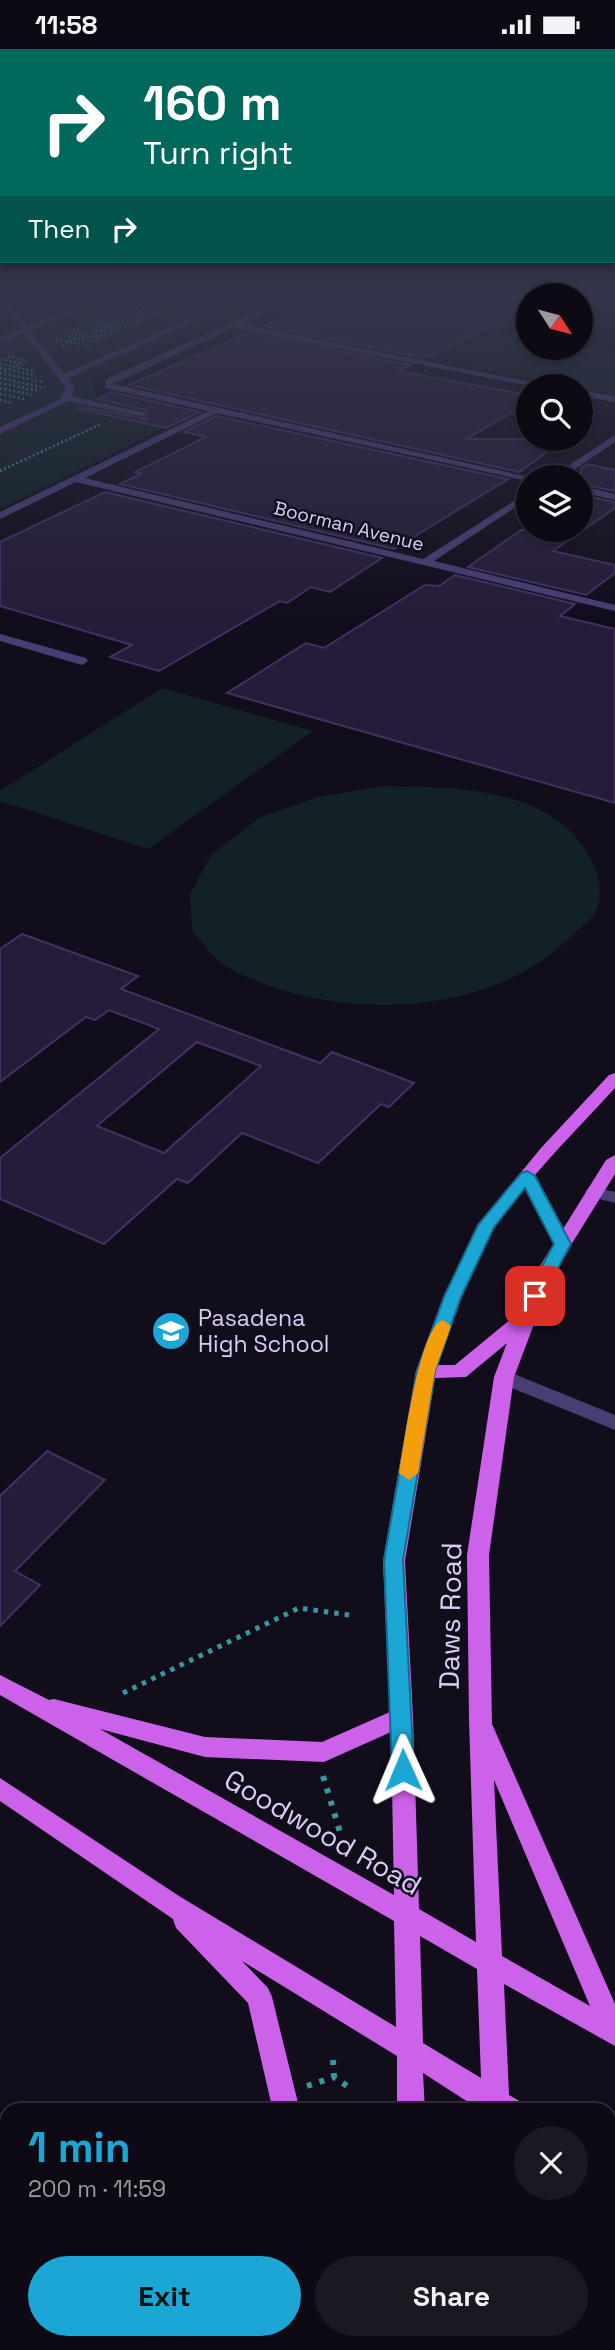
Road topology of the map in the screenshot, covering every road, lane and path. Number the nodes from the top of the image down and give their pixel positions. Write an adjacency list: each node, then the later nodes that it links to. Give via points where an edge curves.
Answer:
1 (53, 402): 7 (street)
2 (101, 402): 5 (street)
3 (173, 402): 4 (street)
4 (214, 411): 11 (street); 12 (street)
5 (142, 415)
6 (101, 422): 10 (path)
7 (0, 431)
8 (615, 438): 9 (street)
9 (574, 465)
10 (0, 470)
11 (516, 475)
12 (75, 479): 16 (street); 17 (street, Boorman Avenue)
13 (593, 492): 14 (street)
14 (615, 497)
15 (516, 503): 17 (street)
16 (0, 516)
17 (424, 563): 18 (street, Boorman Avenue)
18 (615, 608)
19 (0, 637): 20 (street)
20 (82, 660)
21 (615, 1078): 23 (main road, Daws Road)
22 (615, 1160): 24 (main road, Daws Road)
23 (527, 1176): 26 (street); 28 (main road, Daws Road, via 486,1225)
24 (594, 1192): 25 (street); 26 (main road, Daws Road)
25 (615, 1198)
26 (563, 1244): 27 (main road, Daws Road)
27 (525, 1317): 28 (main road, via 459,1372); 29 (main road, Daws Road)
28 (426, 1371): 35 (main road, Daws Road, via 394,1560)
29 (504, 1377): 30 (street); 36 (main road, Daws Road, via 478,1555)
30 (615, 1423)
31 (349, 1615): 33 (path, via 299,1608)
32 (0, 1684): 34 (main road, Goodwood Road)
33 (122, 1693)
34 (32, 1702): 35 (main road, via 205,1747 316,1752); 41 (main road, Goodwood Road)
35 (402, 1717): 41 (main road, Daws Road)
36 (480, 1719): 42 (main road, Daws Road); 43 (main road)
37 (321, 1769): 39 (path)
38 (0, 1788): 40 (main road)
39 (340, 1832)
40 (170, 1904): 44 (main road); 48 (main road, via 259,1997)
41 (406, 1916): 42 (main road, Goodwood Road); 44 (main road, Daws Road)
42 (492, 1964): 43 (main road, Goodwood Road); 51 (main road, Daws Road)
43 (615, 2033)
44 (409, 2047): 49 (main road, Daws Road); 50 (main road)
45 (333, 2060): 46 (path)
46 (334, 2077): 47 (path); 48 (path)
47 (350, 2088)
48 (294, 2100)
49 (411, 2103)
50 (493, 2103)
51 (501, 2103)

